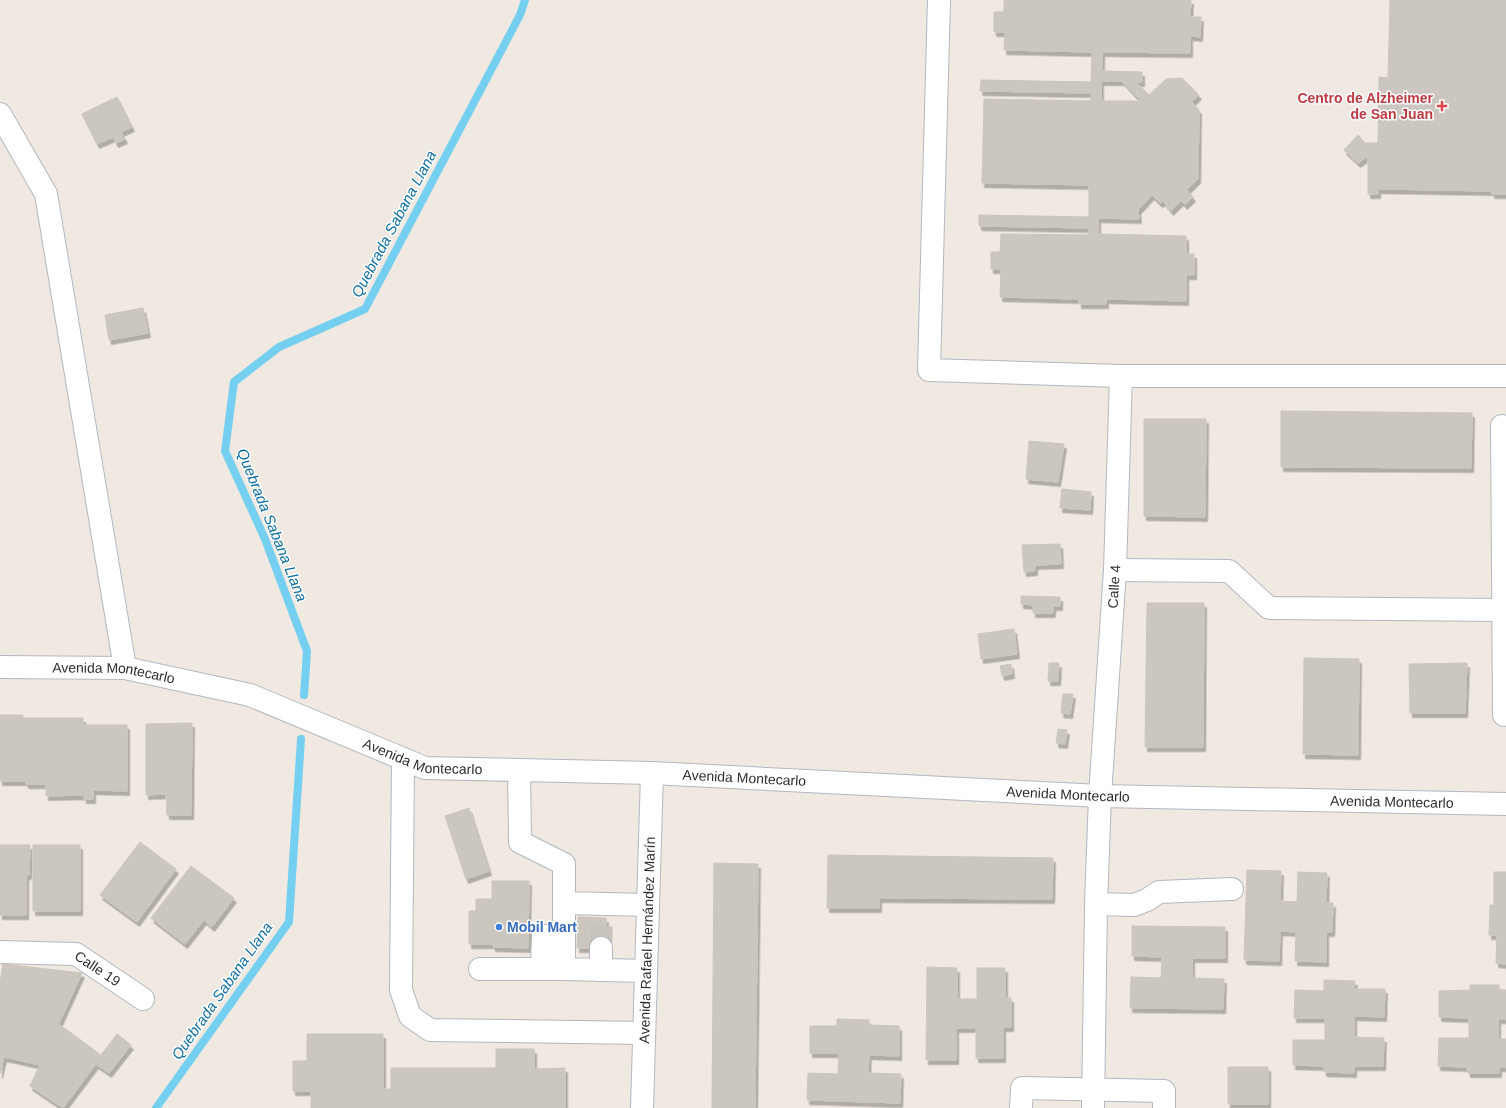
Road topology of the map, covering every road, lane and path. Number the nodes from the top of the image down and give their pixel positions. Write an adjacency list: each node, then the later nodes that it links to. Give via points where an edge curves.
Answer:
1 (940, 0): 3 (street, via 929,370)
2 (0, 114): 9 (street, via 46,194)
3 (1121, 376): 4 (street); 6 (street, Calle 4)
4 (1506, 376)
5 (1502, 426): 7 (street)
6 (1115, 570): 7 (street, via 1229,571 1269,608); 14 (street, Calle 4)
7 (1504, 610): 10 (street)
8 (0, 667): 9 (street, Avenida Montecarlo)
9 (125, 668): 11 (street, Avenida Montecarlo, via 250,695)
10 (1504, 715)
11 (403, 759): 12 (street, Avenida Montecarlo, via 425,768); 29 (street, via 401,990 410,1016 430,1030)
12 (519, 771): 13 (street, Avenida Montecarlo); 17 (street, via 520,842 564,864)
13 (652, 773): 14 (street, Avenida Montecarlo); 19 (street, Avenida Rafael Hernández Marín)
14 (1100, 796): 15 (street, Avenida Montecarlo); 18 (street, Calle 4)
15 (1506, 804)
16 (1232, 889): 18 (street, via 1159,892 1134,905)
17 (564, 903): 19 (street, via 602,911); 20 (street)
18 (1096, 904): 30 (street, Calle 4)
19 (648, 905): 27 (street, Avenida Rafael Hernández Marín)
20 (563, 936): 24 (street, via 543,936); 25 (street)
21 (601, 948): 26 (street)
22 (0, 952): 28 (street, Calle 19, via 76,954)
23 (480, 969): 24 (street)
24 (542, 969): 25 (street)
25 (564, 970): 26 (street)
26 (601, 970): 27 (street)
27 (646, 971): 29 (street, Avenida Rafael Hernández Marín)
28 (143, 999)
29 (644, 1033): 31 (street, Avenida Rafael Hernández Marín)
30 (1093, 1098): 32 (street, via 1022,1088); 33 (street, via 1164,1091)
31 (642, 1108)
32 (1021, 1108)
33 (1164, 1108)

